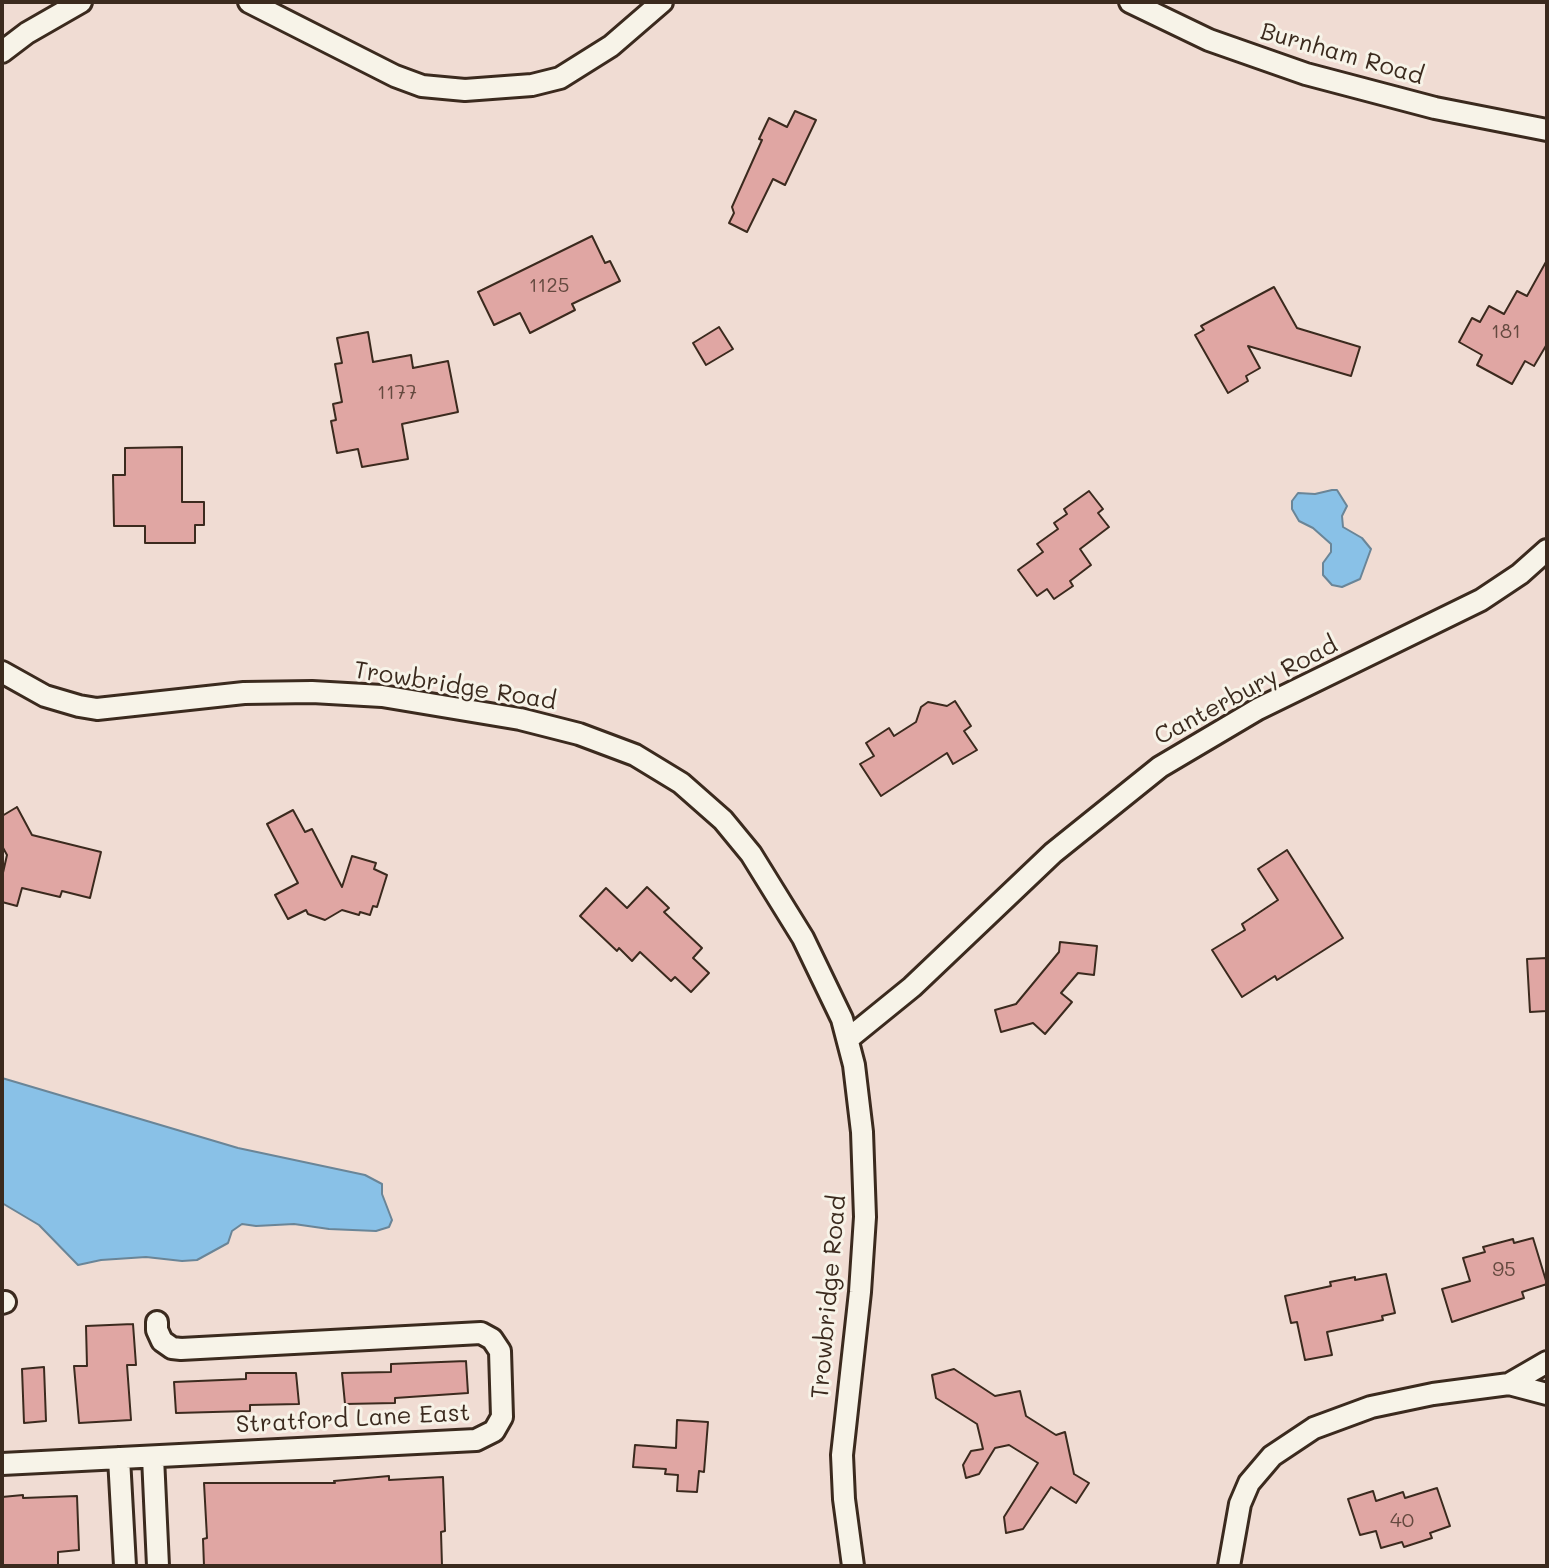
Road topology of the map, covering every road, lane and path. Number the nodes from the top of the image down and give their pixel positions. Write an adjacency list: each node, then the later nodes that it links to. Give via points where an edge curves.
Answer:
1 (81, 2): 5 (street)
2 (249, 2): 3 (street, via 395,76 431,88 475,90 560,78 611,46)
3 (662, 2)
4 (1130, 2): 6 (street, Burnham Road, via 1209,40 1306,74)
5 (2, 52)
6 (1547, 130)
7 (1547, 550): 9 (street, Canterbury Road, via 1481,600 1258,709 1160,767 1053,853 912,987)
8 (2, 672): 9 (street, Trowbridge Road, via 45,696 88,708 244,693 382,696 520,719 622,749 681,783 744,845 803,938)
9 (848, 1039): 20 (street, Trowbridge Road, via 859,1095 865,1186 860,1292 842,1455)
10 (157, 1322): 14 (street, Stratford Lane East, via 162,1341 181,1349 481,1333 500,1351 503,1410 494,1431 476,1440)
11 (1547, 1362): 12 (street)
12 (1509, 1384): 13 (street); 17 (street, via 1392,1401 1314,1428 1256,1473 1240,1504)
13 (1547, 1394)
14 (153, 1457): 15 (street, Stratford Lane East); 19 (street)
15 (119, 1458): 16 (street, Stratford Lane East); 18 (street)
16 (2, 1464)
17 (1236, 1526): 21 (street); 22 (street)
18 (125, 1566)
19 (158, 1566)
20 (853, 1566)
21 (1229, 1566)
22 (1241, 1566)

